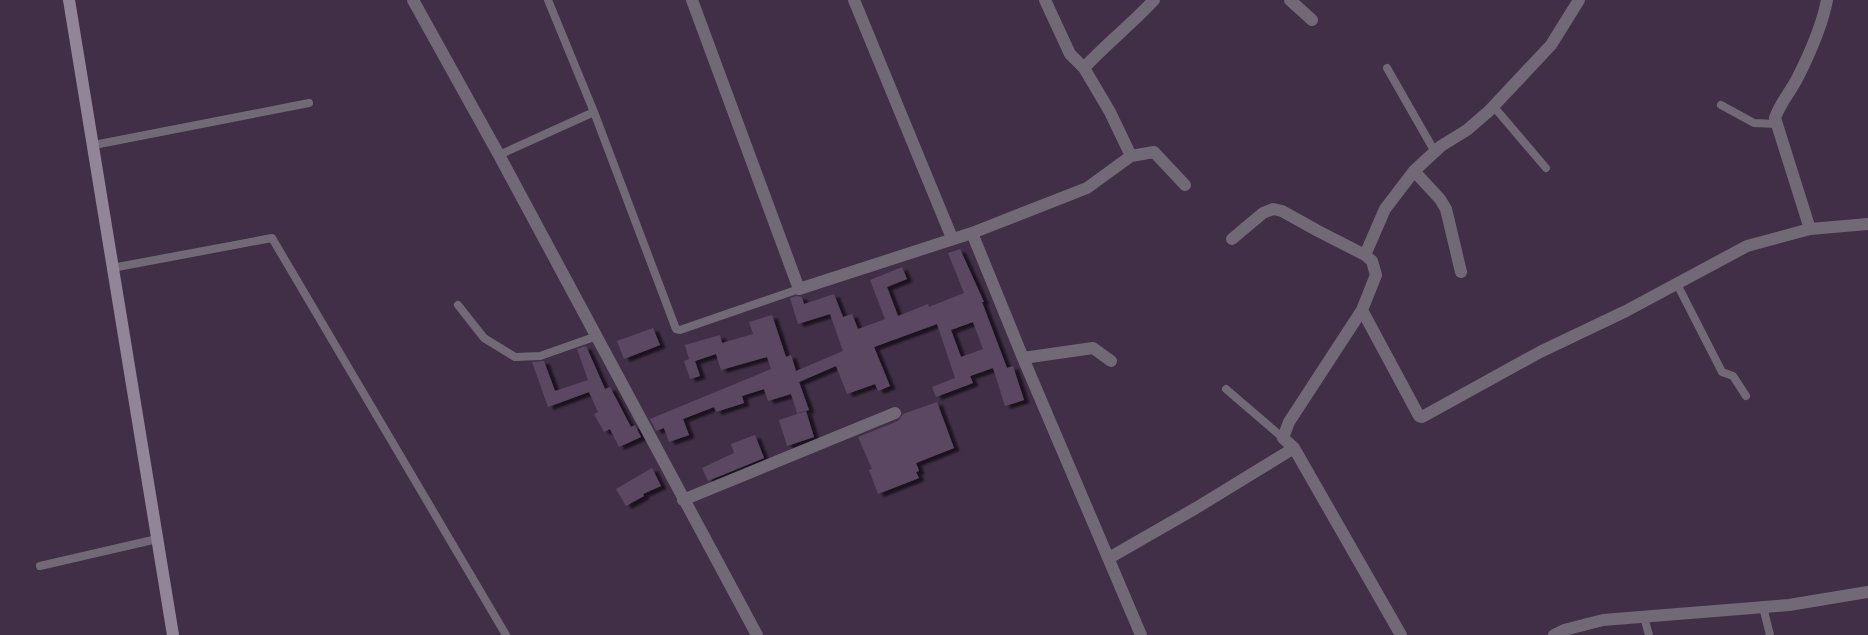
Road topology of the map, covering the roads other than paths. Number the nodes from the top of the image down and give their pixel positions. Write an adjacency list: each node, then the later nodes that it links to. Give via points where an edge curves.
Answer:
1 (69, 0): 19 (street)
2 (413, 0): 21 (street)
3 (548, 0): 17 (lane)
4 (692, 0): 35 (street)
5 (854, 0): 29 (street)
6 (1045, 0): 12 (street, via 1070,54)
7 (1154, 0): 12 (street)
8 (1290, 0): 11 (street)
9 (1578, 0): 16 (street, via 1551,45)
10 (1827, 0): 18 (street, via 1817,34 1778,109)
11 (1312, 20)
12 (1084, 68): 22 (street)
13 (1387, 68): 20 (lane)
14 (309, 103): 19 (lane)
15 (1721, 105): 18 (lane, via 1754,123)
16 (1494, 107): 20 (street); 23 (lane)
17 (594, 112): 21 (lane); 35 (lane, via 676,329)
18 (1776, 124): 27 (street)
19 (94, 145): 32 (street)
20 (1435, 152): 24 (street)
21 (499, 155): 38 (street)
22 (1131, 156): 25 (street, via 1154,152); 28 (street, via 1087,188)
23 (1546, 168)
24 (1414, 171): 31 (street, via 1385,209); 33 (street, via 1446,209)
25 (1184, 185)
26 (1868, 224): 27 (street)
27 (1810, 229): 34 (street, via 1747,246)
28 (972, 233): 29 (street); 39 (street)
29 (952, 238): 35 (street)
30 (1232, 239): 31 (street, via 1263,213 1274,210 1282,211)
31 (1364, 255): 37 (street, via 1372,261 1376,275)
32 (112, 268): 47 (street); 54 (lane, via 272,238)
33 (1461, 272)
34 (1677, 284): 37 (street, via 1540,352 1422,417); 42 (lane, via 1722,372 1733,376)
35 (799, 289)
36 (458, 305): 38 (lane, via 484,338 515,357 540,356)
37 (1362, 310): 44 (street, via 1289,422)
38 (596, 336): 46 (street)
39 (1023, 358): 40 (street, via 1094,348); 48 (street)
40 (1111, 360)
41 (1226, 389): 44 (lane)
42 (1746, 396)
43 (895, 413): 46 (street)
44 (1283, 438): 45 (street)
45 (1294, 448): 48 (street); 57 (street)
46 (683, 500): 55 (street)
47 (157, 539): 49 (lane); 53 (street)
48 (1108, 558): 56 (street)
49 (40, 566)
50 (1868, 592): 51 (street)
51 (1763, 607): 52 (street); 60 (lane)
52 (1644, 617): 58 (street, via 1603,620); 59 (lane)
53 (173, 635)
54 (506, 635)
55 (756, 635)
56 (1141, 635)
57 (1401, 635)
58 (1554, 635)
59 (1648, 635)
60 (1770, 635)

